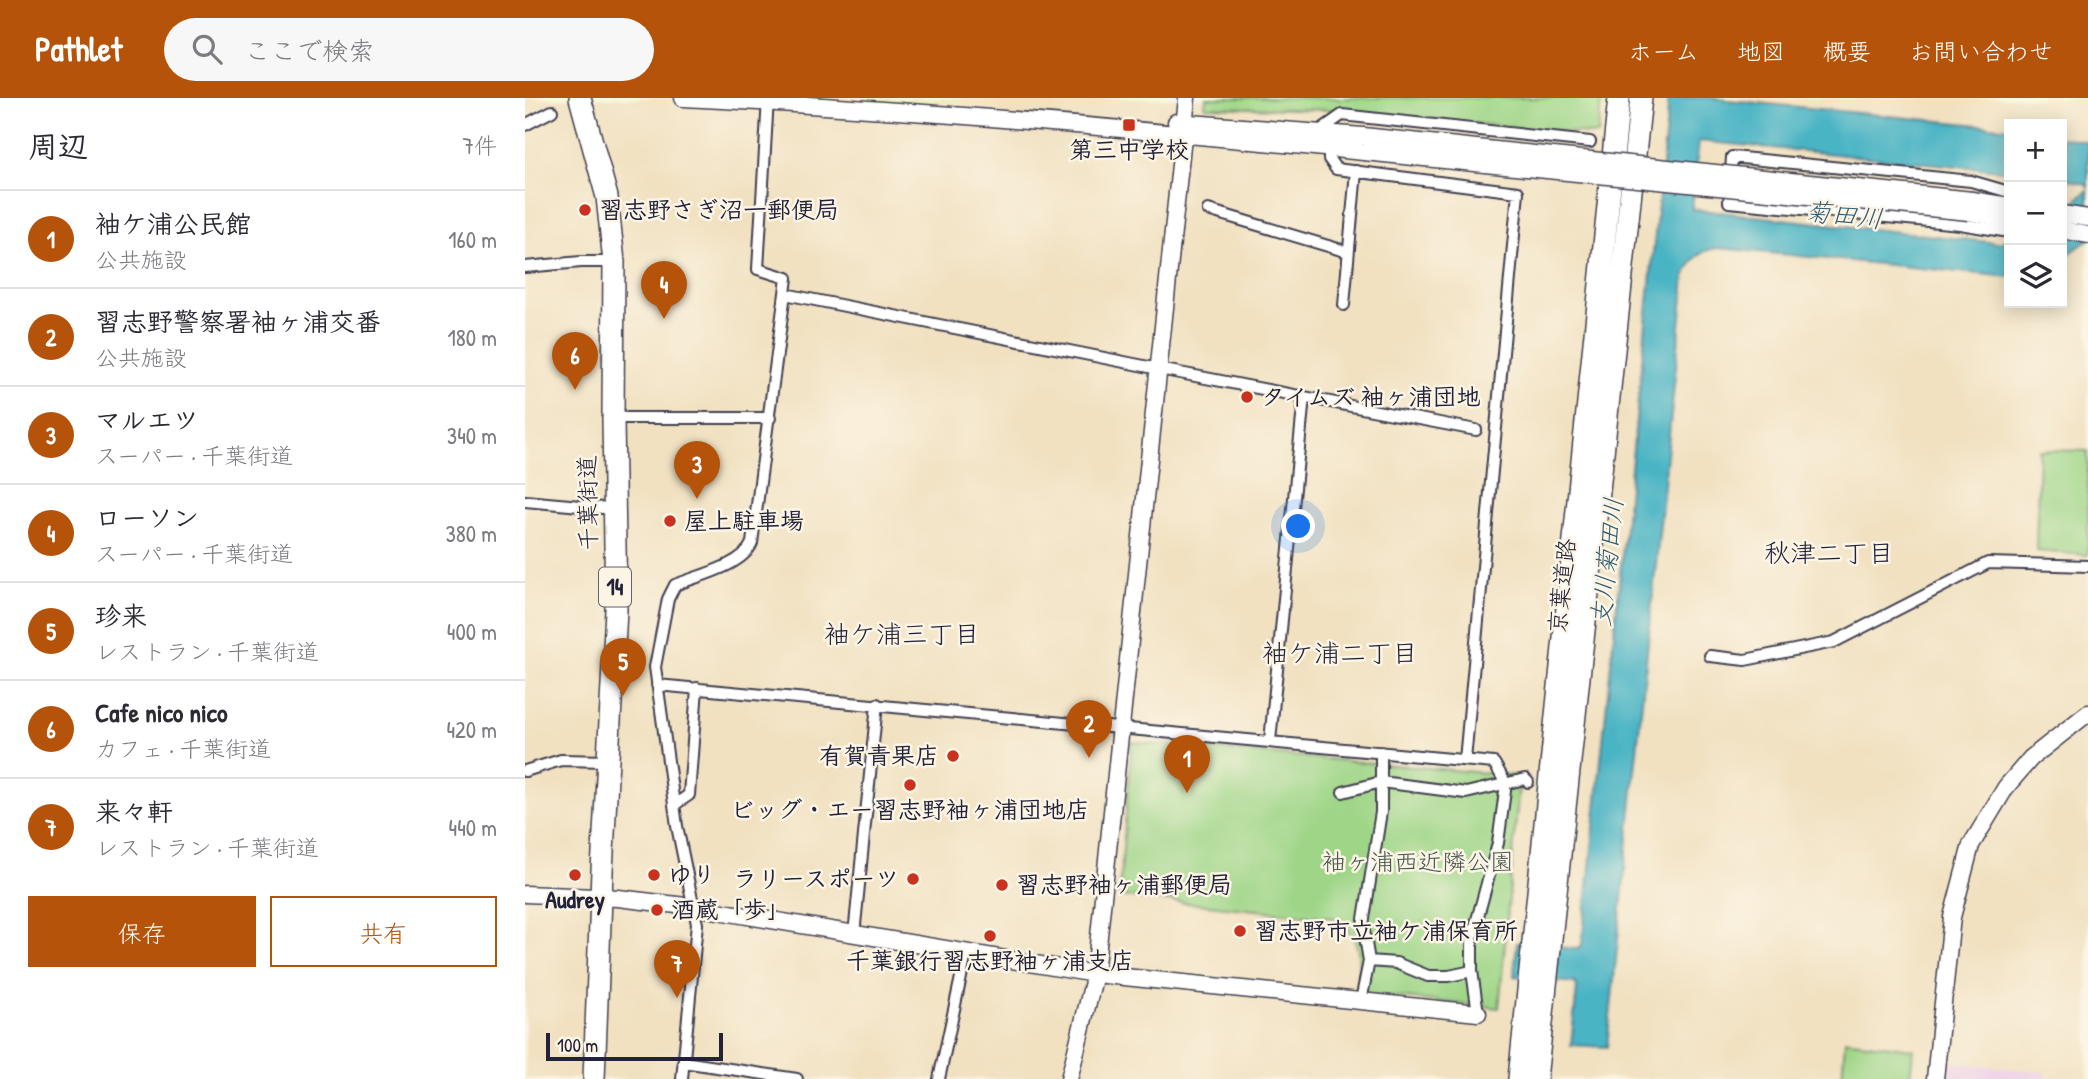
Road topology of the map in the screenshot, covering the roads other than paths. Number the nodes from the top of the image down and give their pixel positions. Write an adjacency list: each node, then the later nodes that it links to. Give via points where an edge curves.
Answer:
1 (580, 98): 28 (highway, 千葉街道 / 14, via 607,197)
2 (683, 98): 7 (street)
3 (845, 98): 8 (street)
4 (1187, 98): 11 (street)
5 (1619, 98): 60 (highway, 京葉道路)
6 (1641, 98): 60 (highway, 京葉道路)
7 (768, 100): 8 (street); 30 (street, via 758,270 787,278)
8 (864, 102): 11 (street)
9 (552, 110): 10 (street)
10 (525, 125)
11 (1185, 128): 12 (street); 15 (street); 32 (street)
12 (1318, 132): 13 (street, via 1342,115); 14 (street)
13 (1590, 142)
14 (1364, 144): 15 (street); 18 (street, bridge)
15 (1329, 149): 16 (street, via 1336,169)
16 (1356, 171): 27 (street); 48 (street, via 1518,192)
17 (2004, 191): 24 (street, via 1971,181 1732,158 1729,202)
18 (1971, 206): 19 (street); 22 (street)
19 (2004, 206)
20 (1208, 209): 27 (street)
21 (2067, 215): 23 (street)
22 (2004, 218)
23 (2088, 218)
24 (2004, 231)
25 (2067, 231): 26 (street)
26 (2088, 235)
27 (1348, 252): 31 (street)
28 (614, 262): 29 (street); 34 (highway, 千葉街道 / 14)
29 (525, 267)
30 (785, 293): 32 (street); 35 (street)
31 (1344, 305)
32 (1159, 369): 33 (street); 45 (street)
33 (1304, 397): 36 (street); 46 (street)
34 (613, 418): 35 (street); 38 (highway, 千葉街道 / 14)
35 (770, 418): 41 (street, via 752,543 737,561 671,590 655,667)
36 (1476, 430)
37 (525, 501): 38 (street)
38 (614, 509): 49 (highway, 千葉街道 / 14)
39 (2088, 566): 40 (street, via 1988,563 1834,642 1745,660)
40 (1710, 656)
41 (657, 685): 42 (street); 55 (street)
42 (697, 688): 43 (street); 55 (street, via 689,795)
43 (877, 704): 45 (street); 59 (street)
44 (2088, 713): 76 (street, via 2031,758 2006,787 1971,845 1952,917)
45 (1121, 728): 46 (street); 64 (street)
46 (1271, 741): 47 (street)
47 (1381, 752): 48 (street); 51 (street)
48 (1465, 760): 52 (street, via 1494,763)
49 (608, 761): 50 (street, via 561,760); 57 (highway, 千葉街道 / 14)
50 (525, 771)
51 (1381, 782): 52 (street, via 1466,793); 54 (street); 62 (street, via 1381,812 1363,925)
52 (1505, 782): 53 (street); 63 (street, via 1498,843 1472,938)
53 (1528, 782)
54 (1343, 792)
55 (674, 805): 58 (street)
56 (525, 894): 57 (street)
57 (601, 897): 58 (street); 69 (highway, 千葉街道 / 14)
58 (694, 907): 59 (street); 68 (street, via 698,924)
59 (854, 935): 61 (street)
60 (1542, 939): 65 (highway, 京葉道路)
61 (966, 954): 64 (street); 72 (street)
62 (1370, 961): 63 (street, via 1396,962 1428,976); 66 (street)
63 (1472, 971): 67 (street)
64 (1095, 974): 66 (street); 73 (street)
65 (1537, 990): 74 (highway, 京葉道路); 75 (highway, 京葉道路)
66 (1361, 1001): 67 (street)
67 (1478, 1013)
68 (683, 1062): 70 (street); 71 (street)
69 (594, 1079)
70 (683, 1079)
71 (797, 1079)
72 (939, 1079)
73 (1069, 1079)
74 (1519, 1079)
75 (1536, 1079)
76 (1935, 1079)

